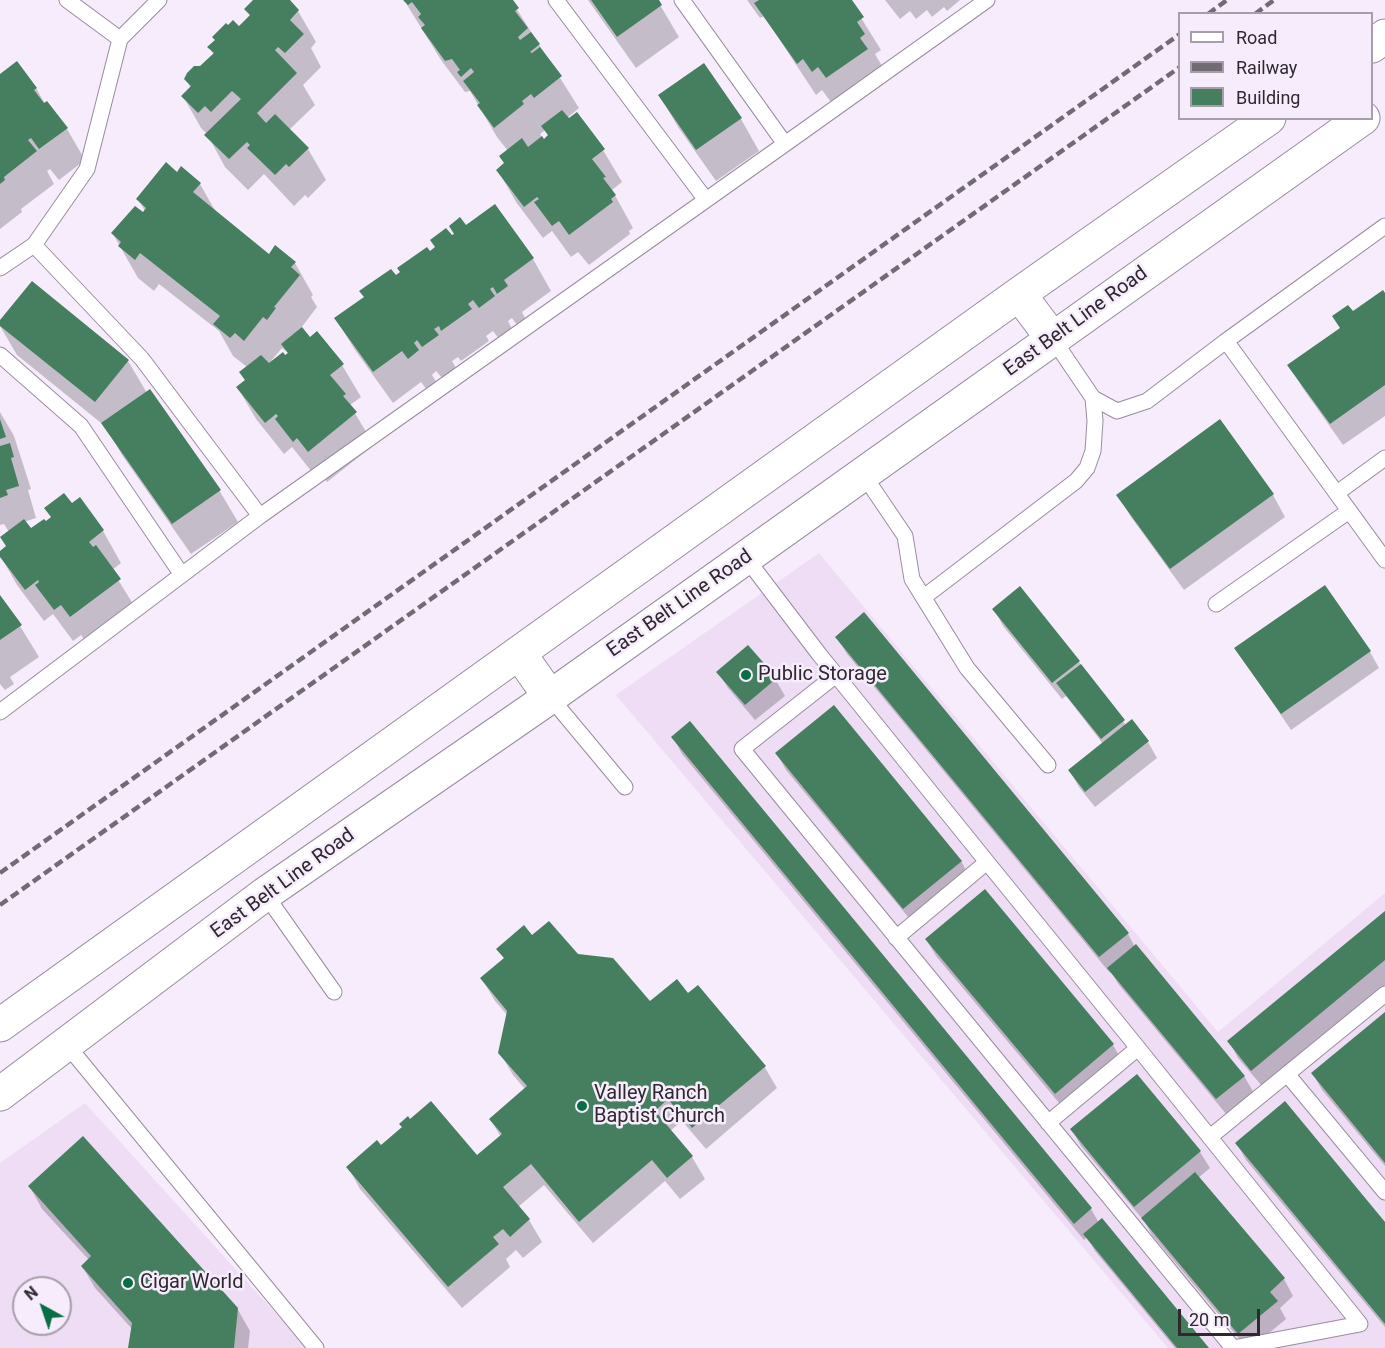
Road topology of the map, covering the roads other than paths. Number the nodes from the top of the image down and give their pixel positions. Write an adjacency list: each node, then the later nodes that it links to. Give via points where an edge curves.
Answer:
1 (67, 0): 6 (lane)
2 (159, 0): 6 (lane)
3 (556, 0): 10 (lane)
4 (682, 0): 9 (lane)
5 (987, 0): 9 (lane)
6 (120, 39): 12 (lane, via 87,169)
7 (1266, 120): 14 (main road)
8 (1360, 120): 15 (main road, East Belt Line Road)
9 (785, 144): 10 (lane)
10 (706, 200): 23 (lane)
11 (1385, 226): 16 (lane)
12 (34, 245): 13 (lane); 23 (lane, via 142,359)
13 (0, 268)
14 (1018, 294): 15 (main road); 29 (main road)
15 (1053, 339): 18 (lane); 20 (main road, East Belt Line Road)
16 (1226, 341): 18 (lane, via 1147,401 1117,411); 21 (lane)
17 (0, 355): 26 (lane, via 81,426)
18 (1093, 398): 27 (lane, via 1093,450 1087,468 1076,481)
19 (1385, 458): 21 (lane)
20 (863, 474): 24 (main road, East Belt Line Road); 27 (lane, via 905,536 912,579)
21 (1337, 493): 22 (lane)
22 (1349, 511): 25 (lane); 28 (lane)
23 (261, 516): 26 (lane)
24 (746, 558): 30 (lane); 31 (main road, East Belt Line Road)
25 (1385, 560)
26 (182, 575): 32 (lane)
27 (924, 597): 33 (lane, via 967,668)
28 (1216, 604)
29 (519, 653): 31 (main road); 40 (main road)
30 (836, 675): 35 (lane); 37 (lane, via 742,749)
31 (550, 697): 34 (lane); 36 (main road, East Belt Line Road)
32 (0, 712)
33 (1048, 765)
34 (625, 787)
35 (987, 862): 37 (lane); 42 (lane)
36 (265, 894): 38 (lane); 41 (main road, East Belt Line Road)
37 (896, 938): 45 (lane)
38 (334, 992)
39 (1385, 994): 43 (lane)
40 (0, 1025)
41 (67, 1045): 44 (main road, East Belt Line Road); 48 (lane)
42 (1138, 1048): 45 (lane); 46 (lane)
43 (1287, 1074): 46 (lane); 47 (lane)
44 (0, 1094)
45 (1048, 1123): 46 (lane, via 1233,1348 1360,1324)
46 (1210, 1137)
47 (1383, 1186)
48 (316, 1348)

